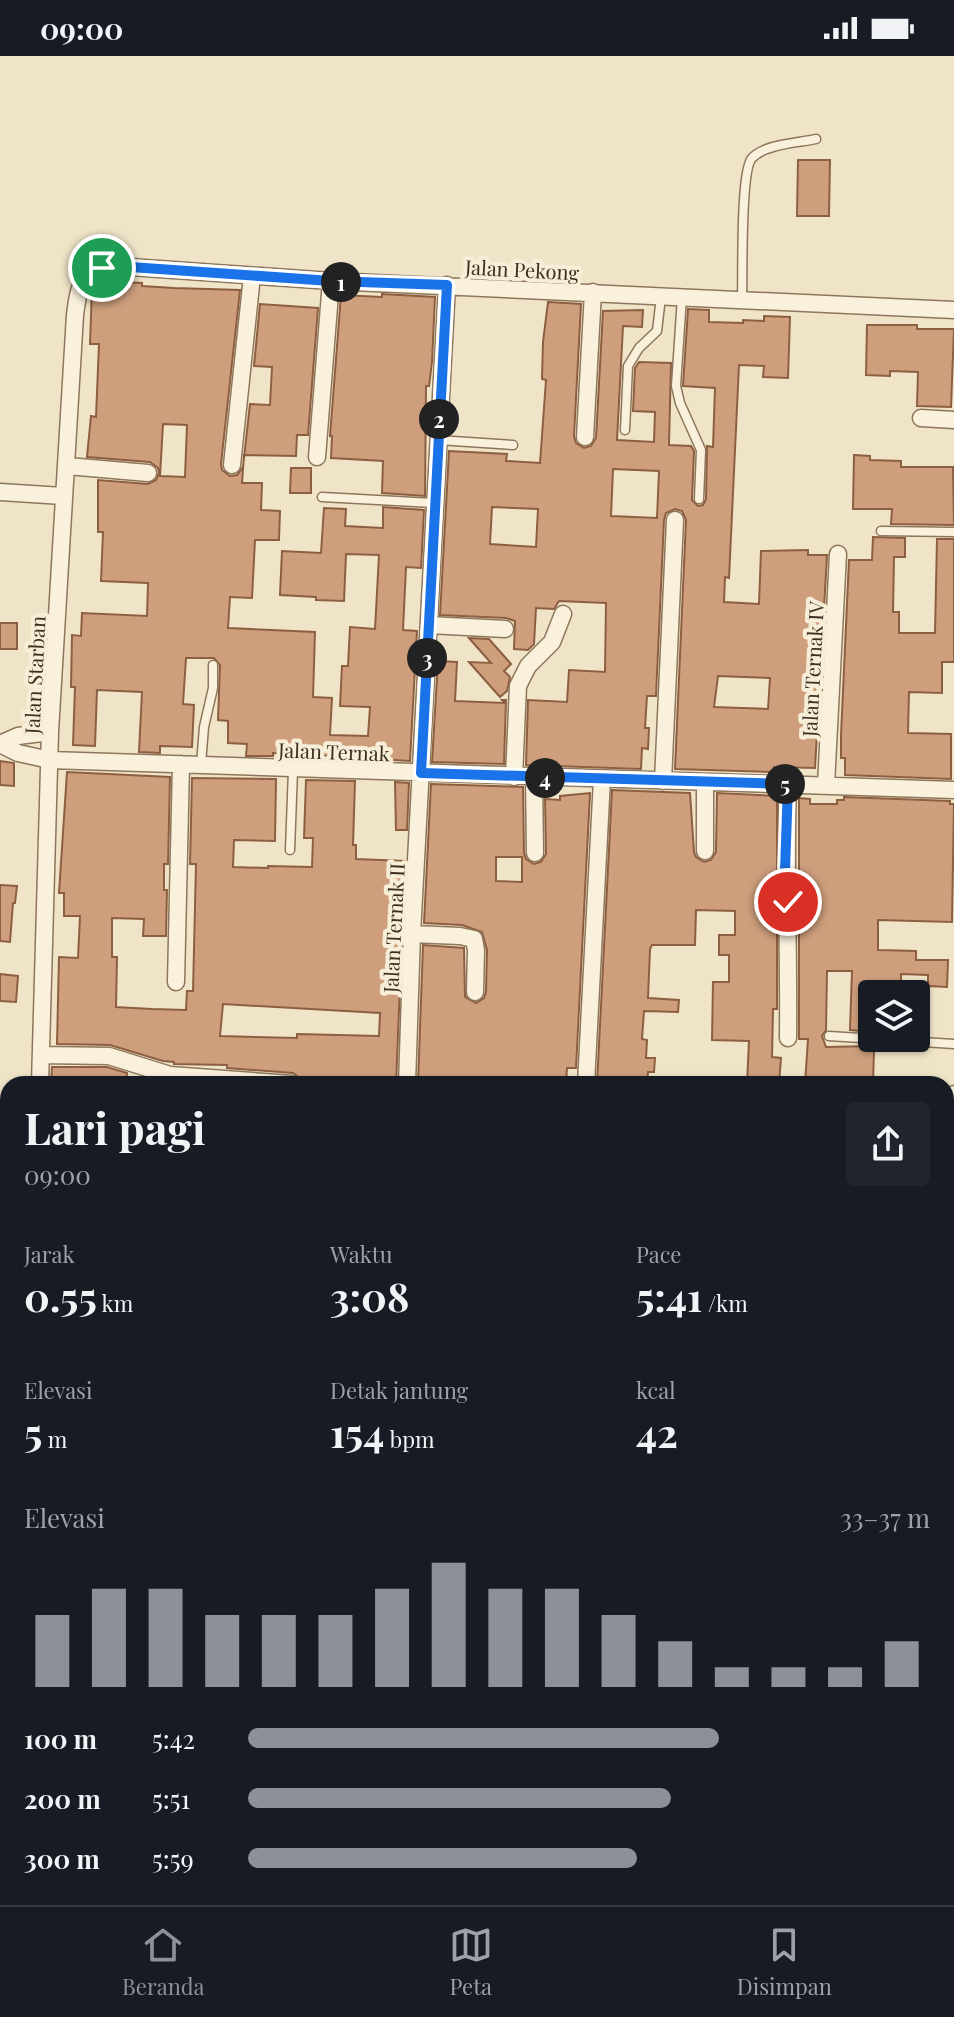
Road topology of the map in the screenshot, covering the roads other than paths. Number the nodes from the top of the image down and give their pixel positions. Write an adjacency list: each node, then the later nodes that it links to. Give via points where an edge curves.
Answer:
1 (816, 139): 9 (lane, via 763,151 748,164)
2 (90, 273): 3 (street, Jalan Pekong, via 116,266); 19 (street, Jalan Starban, via 79,287 75,315)
3 (252, 276): 4 (street, Jalan Pekong); 18 (street)
4 (331, 281): 5 (street, Jalan Pekong); 17 (street)
5 (447, 285): 6 (street, Jalan Pekong); 15 (street, Jalan Ternak II)
6 (593, 292): 7 (street, Jalan Pekong); 14 (street)
7 (661, 296): 8 (street, Jalan Pekong); 13 (lane, via 657,331 639,348 627,371)
8 (682, 297): 9 (street, Jalan Pekong); 24 (lane, via 676,386 701,450)
9 (742, 300): 10 (street, Jalan Pekong)
10 (954, 310)
11 (921, 418): 12 (street)
12 (954, 420)
13 (625, 430)
14 (585, 437)
15 (438, 440): 16 (lane); 25 (street, Jalan Ternak II)
16 (513, 445)
17 (317, 457)
18 (232, 465)
19 (67, 466): 20 (street); 22 (street, Jalan Starban)
20 (148, 473)
21 (0, 492): 22 (street)
22 (63, 496): 34 (street, Jalan Starban)
23 (322, 497): 25 (lane)
24 (699, 499)
25 (433, 503): 31 (street, Jalan Ternak II)
26 (675, 520): 44 (street)
27 (881, 531): 28 (lane)
28 (954, 532)
29 (838, 554): 47 (street, Jalan Ternak IV)
30 (563, 614): 41 (street, via 552,642 528,666 518,686)
31 (429, 625): 32 (street); 40 (street, Jalan Ternak II)
32 (505, 629)
33 (213, 665): 38 (lane)
34 (50, 732): 35 (street); 36 (street, Jalan Starban)
35 (0, 744): 36 (street, Jalan Ternak)
36 (50, 760): 37 (street, Jalan Ternak); 58 (street, Jalan Starban)
37 (181, 764): 38 (street, Jalan Ternak); 53 (street)
38 (201, 764): 39 (street, Jalan Ternak)
39 (293, 770): 40 (street, Jalan Ternak); 49 (lane)
40 (421, 773): 41 (street, Jalan Ternak); 52 (street, Jalan Ternak II)
41 (514, 777): 42 (street, Jalan Ternak)
42 (534, 777): 43 (street, Jalan Ternak); 51 (street)
43 (602, 779): 44 (street, Jalan Ternak); 62 (street)
44 (663, 781): 45 (street, Jalan Ternak)
45 (705, 782): 46 (street, Jalan Ternak); 50 (street)
46 (788, 784): 47 (street, Jalan Ternak); 56 (street)
47 (826, 785): 48 (street, Jalan Ternak)
48 (954, 790)
49 (290, 850)
50 (705, 851)
51 (535, 853)
52 (412, 934): 54 (street, via 474,939); 61 (street, Jalan Ternak II)
53 (176, 982)
54 (475, 992)
55 (829, 1036): 57 (lane)
56 (788, 1038)
57 (954, 1044)
58 (42, 1055): 59 (street, Jalan Starban); 60 (street, via 109,1056)
59 (41, 1076)
60 (183, 1076)
61 (407, 1076)
62 (586, 1076)

